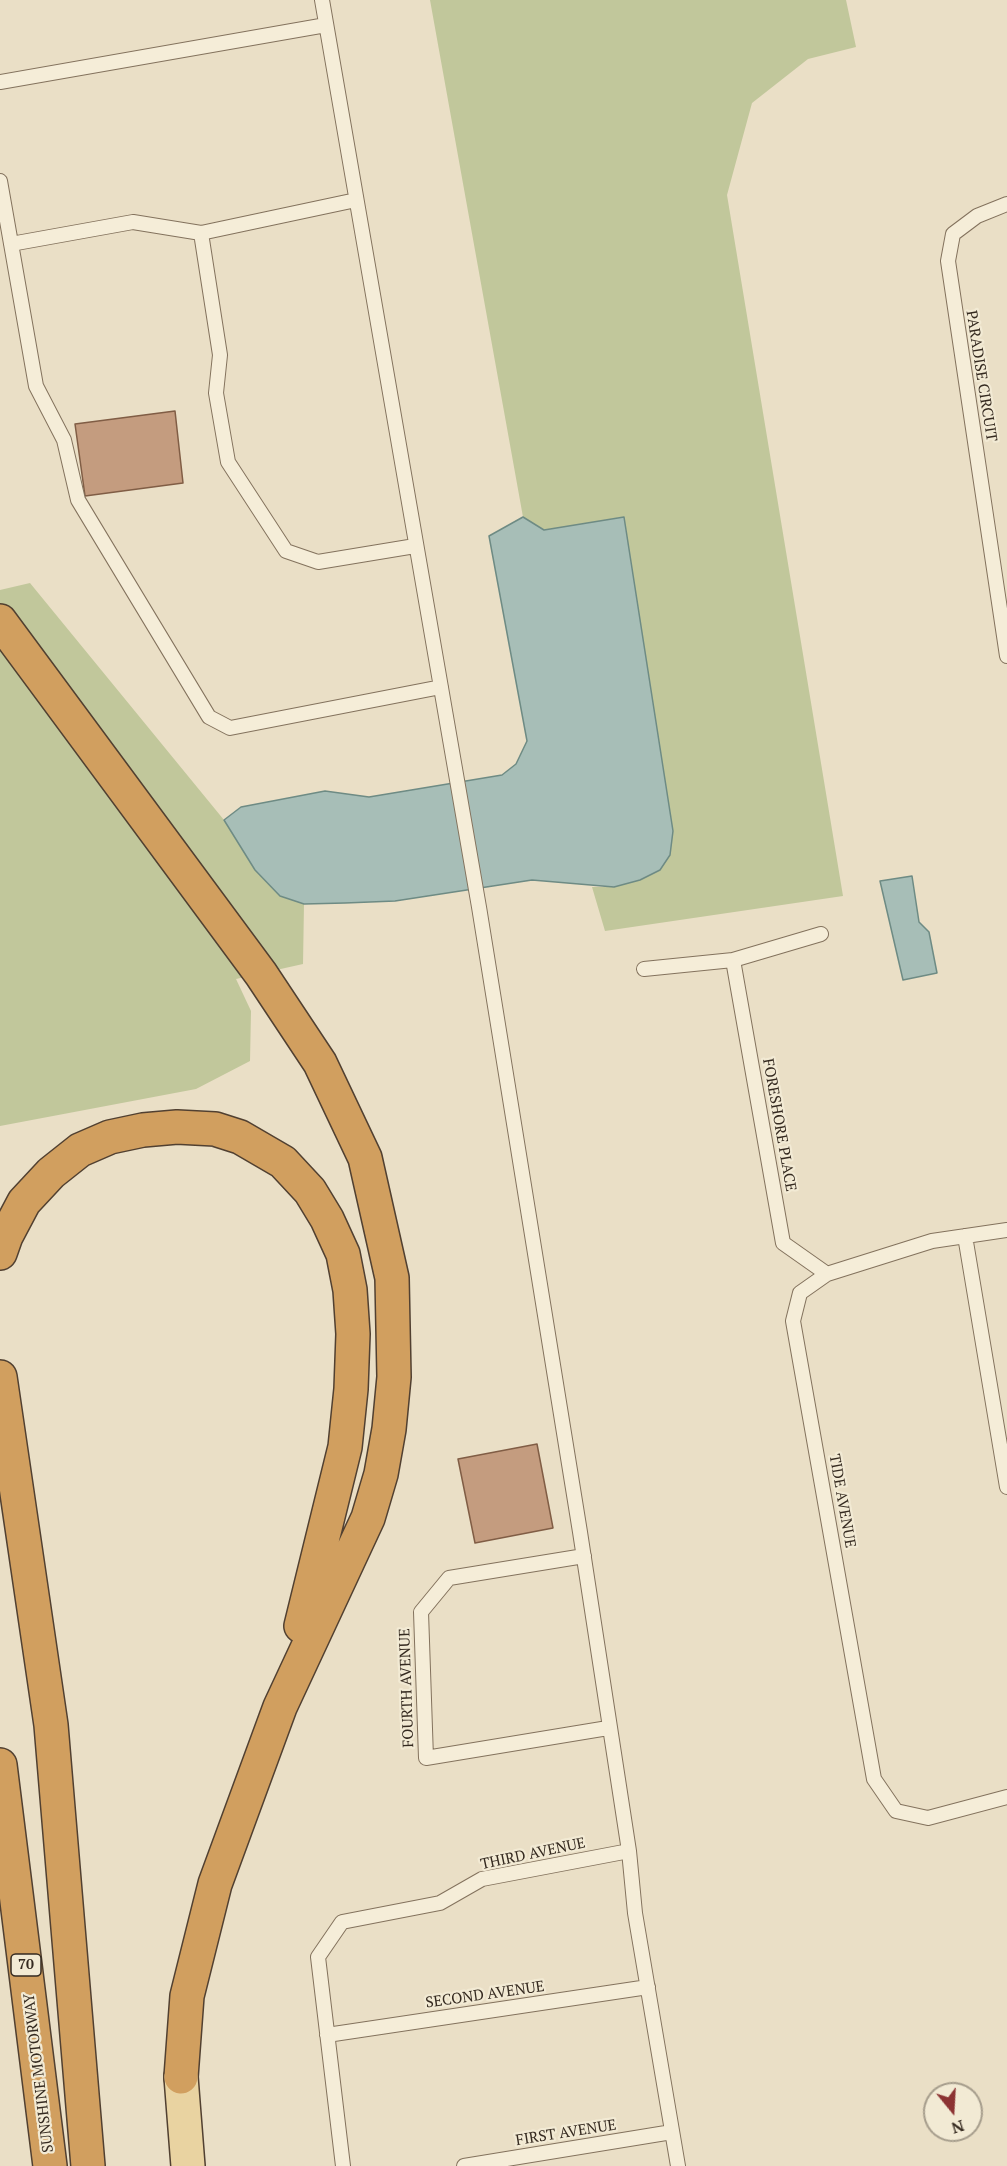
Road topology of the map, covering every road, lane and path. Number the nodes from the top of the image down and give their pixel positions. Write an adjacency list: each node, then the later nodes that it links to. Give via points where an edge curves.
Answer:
1 (322, 0): 2 (lane)
2 (326, 25): 3 (lane); 5 (lane)
3 (0, 82)
4 (0, 181): 8 (lane)
5 (356, 200): 7 (lane); 9 (lane)
6 (1007, 204): 11 (lane, PARADISE CIRCUIT, via 977,216 954,234 948,261)
7 (201, 232): 8 (lane, via 133,222); 9 (lane, via 220,355 216,393 228,462 286,551 318,562)
8 (11, 244): 12 (lane, via 36,386 64,440 78,500 209,717 230,728)
9 (415, 546): 12 (lane)
10 (0, 621): 23 (highway, via 295,1021 346,1114 365,1158 377,1204 392,1278 395,1323 393,1387 381,1474 368,1518)
11 (1007, 656)
12 (441, 687): 22 (lane)
13 (821, 934): 14 (lane)
14 (733, 960): 15 (lane); 19 (lane, FORESHORE PLACE, via 783,1243)
15 (644, 969)
16 (1007, 1230): 17 (lane, TIDE AVENUE)
17 (965, 1236): 19 (lane, TIDE AVENUE, via 932,1241); 21 (lane)
18 (0, 1253): 23 (highway, via 24,1202 51,1173 80,1150 110,1137 143,1130 215,1129 240,1137 283,1162 316,1200 343,1254 350,1290 351,1389 345,1447)
19 (827, 1274): 26 (lane, TIDE AVENUE, via 800,1293 793,1321 874,1779 896,1811 928,1818)
20 (0, 1377): 33 (highway, via 51,1725)
21 (1007, 1487)
22 (584, 1556): 24 (lane); 24 (lane, FOURTH AVENUE, via 449,1578 421,1612 426,1758)
23 (280, 1707): 30 (highway, via 214,1884 187,1996)
24 (608, 1728): 27 (lane)
25 (0, 1765): 32 (highway, SUNSHINE MOTORWAY / 70)
26 (1007, 1797)
27 (629, 1851): 28 (lane); 29 (lane, THIRD AVENUE, via 482,1879 440,1903 342,1922 318,1957)
28 (648, 1987): 29 (lane, SECOND AVENUE); 31 (lane)
29 (327, 2035): 35 (lane)
30 (181, 2077): 34 (main road)
31 (672, 2132): 36 (lane, FIRST AVENUE); 37 (lane)
32 (50, 2166)
33 (88, 2166)
34 (188, 2166)
35 (344, 2166)
36 (465, 2166)
37 (678, 2166)

